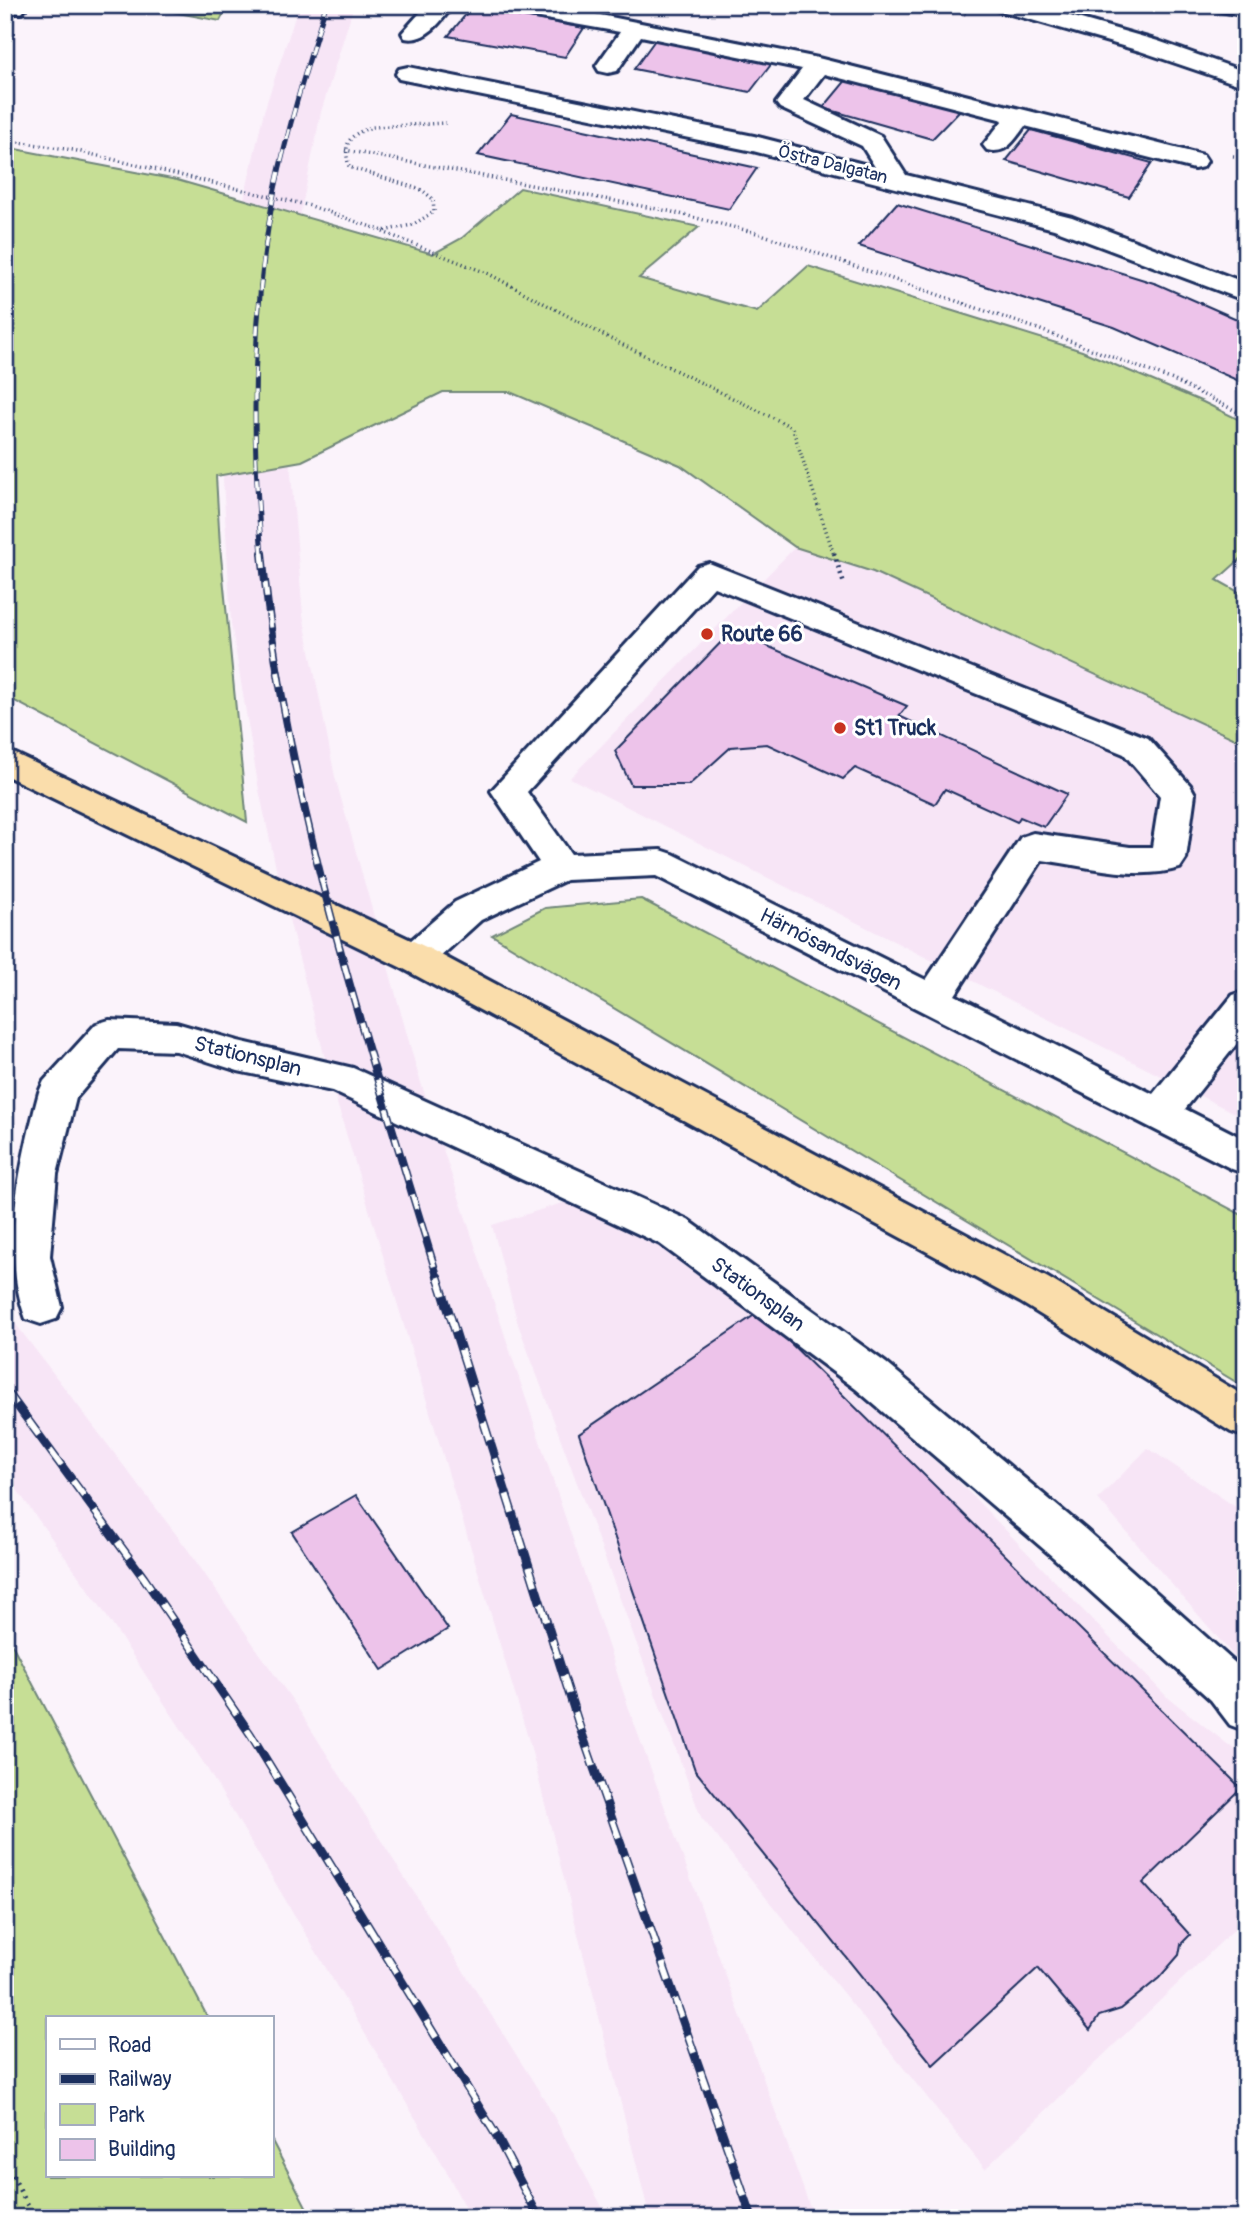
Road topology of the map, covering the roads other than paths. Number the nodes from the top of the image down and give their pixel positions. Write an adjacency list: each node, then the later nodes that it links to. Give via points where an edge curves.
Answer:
1 (441, 5): 7 (street)
2 (506, 5): 6 (street)
3 (1005, 5): 11 (street)
4 (1224, 5): 5 (street)
5 (1246, 9)
6 (635, 28): 8 (street); 9 (street)
7 (414, 33)
8 (818, 65): 12 (street); 15 (street, via 789,103 872,141)
9 (608, 66)
10 (408, 75): 15 (street, Östra Dalgatan, via 754,144)
11 (1246, 79)
12 (1020, 116): 13 (street); 14 (street)
13 (996, 145)
14 (1194, 161)
15 (896, 180): 16 (street, Östra Dalgatan, via 1063,223)
16 (1246, 293)
17 (5, 761): 19 (highway)
18 (561, 867): 19 (street, Härnösandsvägen, via 468,911); 20 (street, Härnösandsvägen, via 661,863); 20 (street, via 508,791 709,573 1136,746 1178,794 1168,859 1130,860 1033,846)
19 (415, 958): 25 (highway, via 1034,1290)
20 (932, 1000): 22 (street, Härnösandsvägen)
21 (1246, 1005): 22 (street)
22 (1159, 1114): 23 (street, Härnösandsvägen)
23 (1246, 1158)
24 (41, 1307): 26 (street, Stationsplan, via 30,1256 37,1174 58,1092 109,1034 176,1037 340,1078 674,1232 871,1376 1069,1543 1227,1685)
25 (1246, 1419)
26 (1246, 1710)

